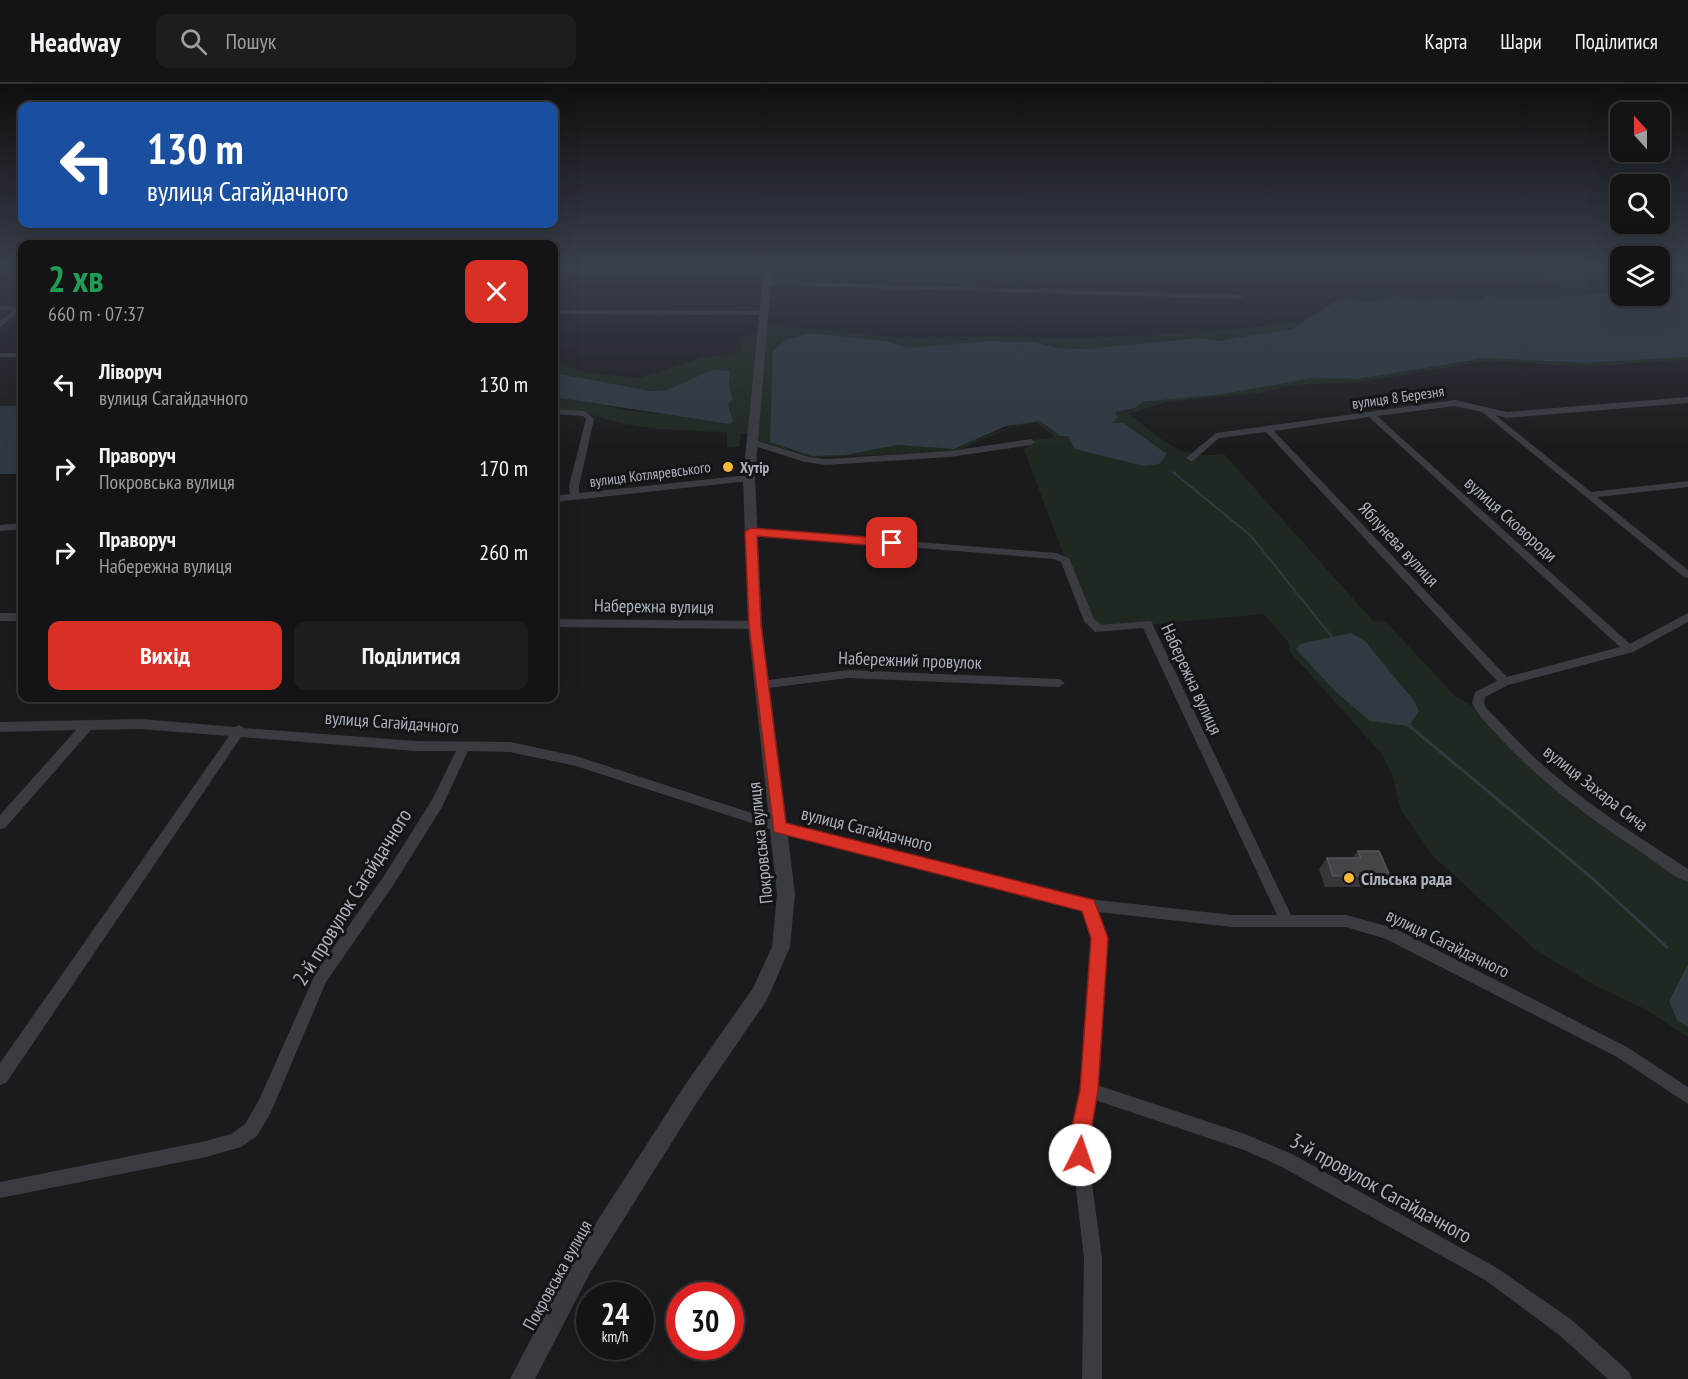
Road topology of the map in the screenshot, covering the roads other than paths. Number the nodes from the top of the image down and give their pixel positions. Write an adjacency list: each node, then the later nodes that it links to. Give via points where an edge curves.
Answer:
1 (762, 328): 9 (street, Покровська вулиця)
2 (0, 355): 3 (street)
3 (18, 355)
4 (1688, 400): 5 (street, вулиця 8 Березня, via 1507,415)
5 (1483, 409): 7 (street, вулиця 8 Березня, via 1455,402); 14 (street)
6 (558, 412): 15 (street, via 585,414 590,419 574,486)
7 (1371, 414): 8 (street, вулиця 8 Березня); 26 (street, вулиця Сковороди)
8 (1268, 429): 11 (street, вулиця 8 Березня, via 1216,436); 27 (street, Яблунева вулиця)
9 (751, 442): 10 (street, via 826,462 950,454); 12 (street, Покровська вулиця)
10 (1031, 442)
11 (1191, 458)
12 (749, 478): 15 (street, вулиця Котляревського); 19 (street, Покровська вулиця)
13 (1688, 484): 14 (street)
14 (1590, 495): 20 (street)
15 (575, 498): 16 (street, вулиця Котляревського)
16 (558, 499)
17 (18, 526): 18 (street)
18 (0, 528)
19 (751, 532): 25 (street, Покровська вулиця); 38 (street, Набережна вулиця, via 1056,556 1065,560 1089,621 1099,629 1147,624)
20 (1688, 575)
21 (0, 617): 22 (street)
22 (18, 617)
23 (1688, 617): 26 (street, вулиця Захара Сича)
24 (558, 623): 25 (street, Набережна вулиця)
25 (755, 625): 29 (street, Покровська вулиця)
26 (1629, 649): 27 (street, вулиця Захара Сича)
27 (1505, 682): 36 (street, вулиця Захара Сича, via 1479,695 1478,703 1530,762 1633,841)
28 (1059, 683): 29 (street, Набережний провулок, via 848,674)
29 (761, 685): 35 (street, Покровська вулиця)
30 (88, 725): 31 (street, вулиця Сагайдачного); 32 (street, вулиця Сагайдачного); 34 (street)
31 (0, 727)
32 (239, 730): 33 (street, вулиця Сагайдачного); 39 (street)
33 (464, 747): 35 (street, вулиця Сагайдачного, via 510,747 576,761); 42 (street, 2-й провулок Сагайдачного, via 431,813 321,977 251,1130 235,1141 206,1149)
34 (0, 824)
35 (779, 827): 37 (street, вулиця Сагайдачного); 43 (street, Покровська вулиця, via 786,913 782,946 769,978 582,1265)
36 (1688, 876)
37 (1089, 905): 38 (street, вулиця Сагайдачного, via 1232,921); 40 (street, via 1100,938)
38 (1286, 920): 41 (street, вулиця Сагайдачного, via 1346,921 1389,933 1622,1052)
39 (0, 1077)
40 (1089, 1090): 44 (street, via 1079,1146 1093,1258); 45 (street, 3-й провулок Сагайдачного, via 1245,1142 1286,1160 1507,1284 1565,1328)
41 (1688, 1096)
42 (0, 1190)
43 (522, 1379)
44 (1092, 1379)
45 (1622, 1379)

